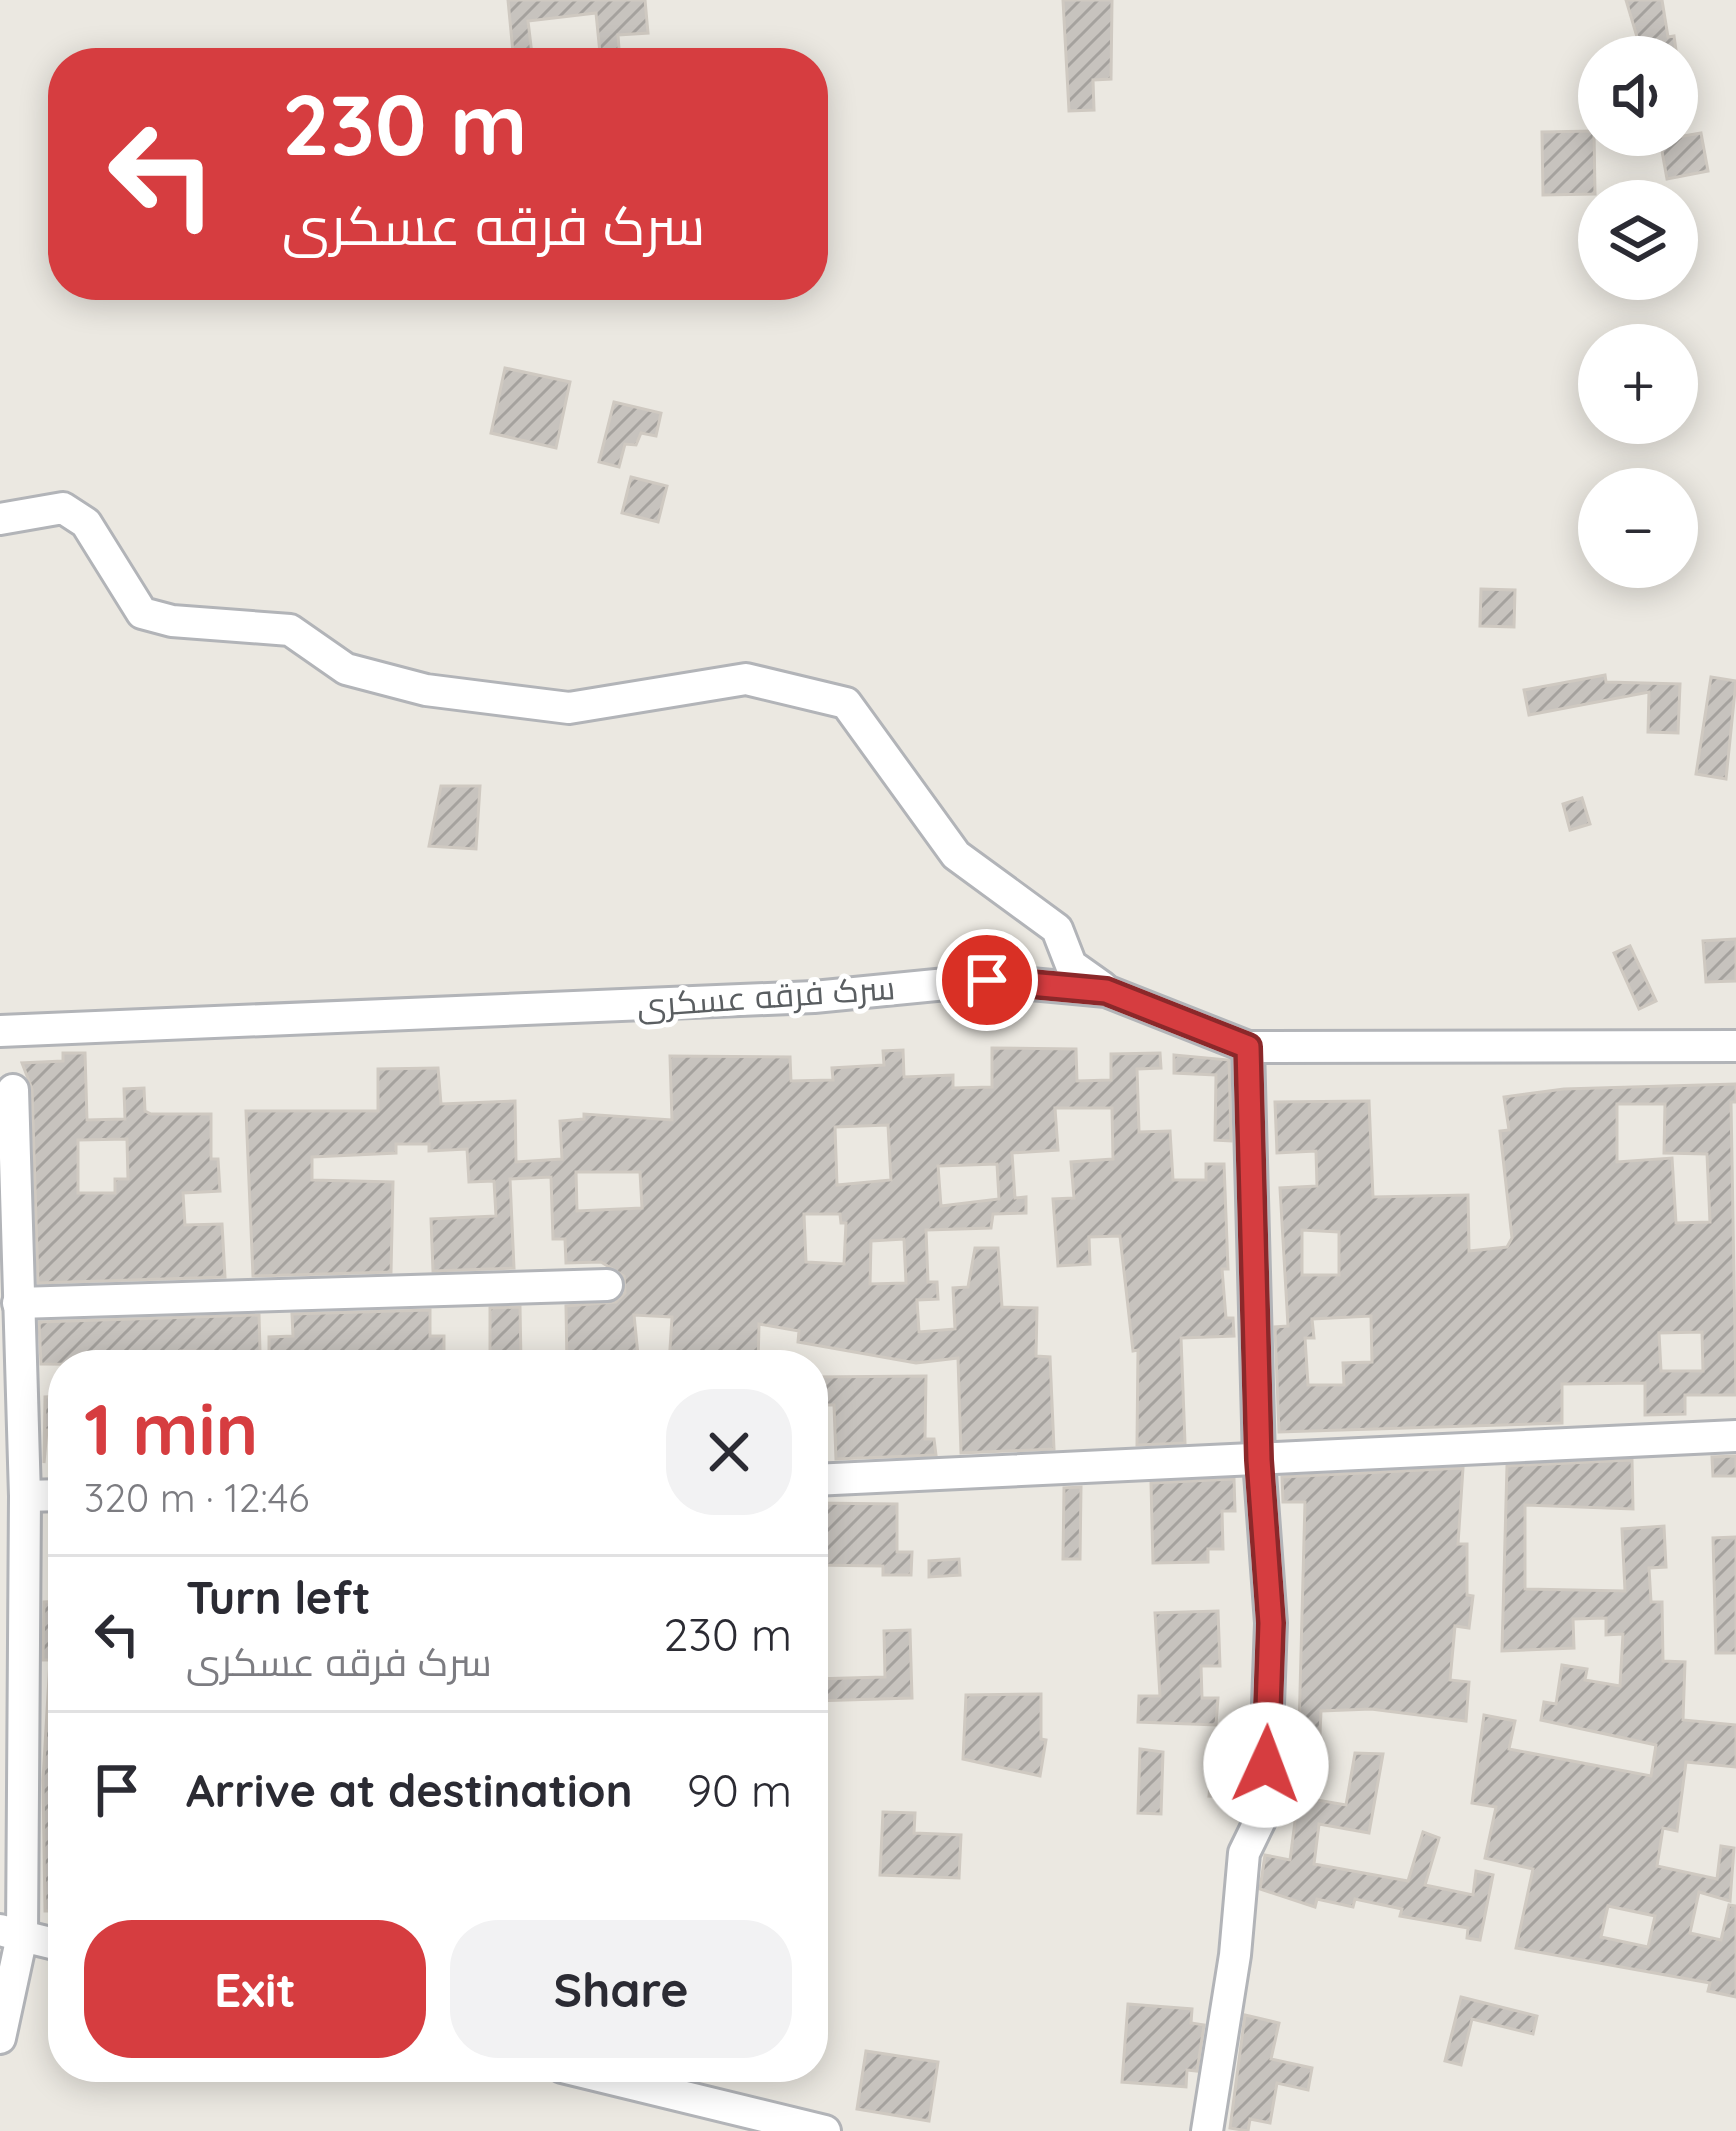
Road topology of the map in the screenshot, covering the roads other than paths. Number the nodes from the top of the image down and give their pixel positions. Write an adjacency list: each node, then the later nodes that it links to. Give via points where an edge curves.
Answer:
1 (0, 519): 2 (street, via 63,508 86,524 142,613 290,630 346,669 426,690 569,708 746,679 846,703 956,855 1057,929 1071,965)
2 (1106, 991): 3 (street, سرک فرقه عسکری, via 987,980 814,997); 5 (street, سرک فرقه عسکری)
3 (0, 1031)
4 (1736, 1046): 5 (street, سرک فرقه عسکری)
5 (1248, 1047): 10 (street)
6 (13, 1090): 8 (street)
7 (607, 1286): 8 (street)
8 (18, 1303): 13 (street)
9 (1736, 1436): 10 (street)
10 (1259, 1460): 11 (street); 19 (street, via 1271,1623 1264,1812 1244,1853)
11 (828, 1479)
12 (48, 1495): 13 (street)
13 (25, 1496): 14 (street)
14 (11, 1933): 15 (street); 16 (street)
15 (48, 1942)
16 (0, 2038)
17 (624, 2082): 18 (street)
18 (826, 2131)
19 (1207, 2131)

